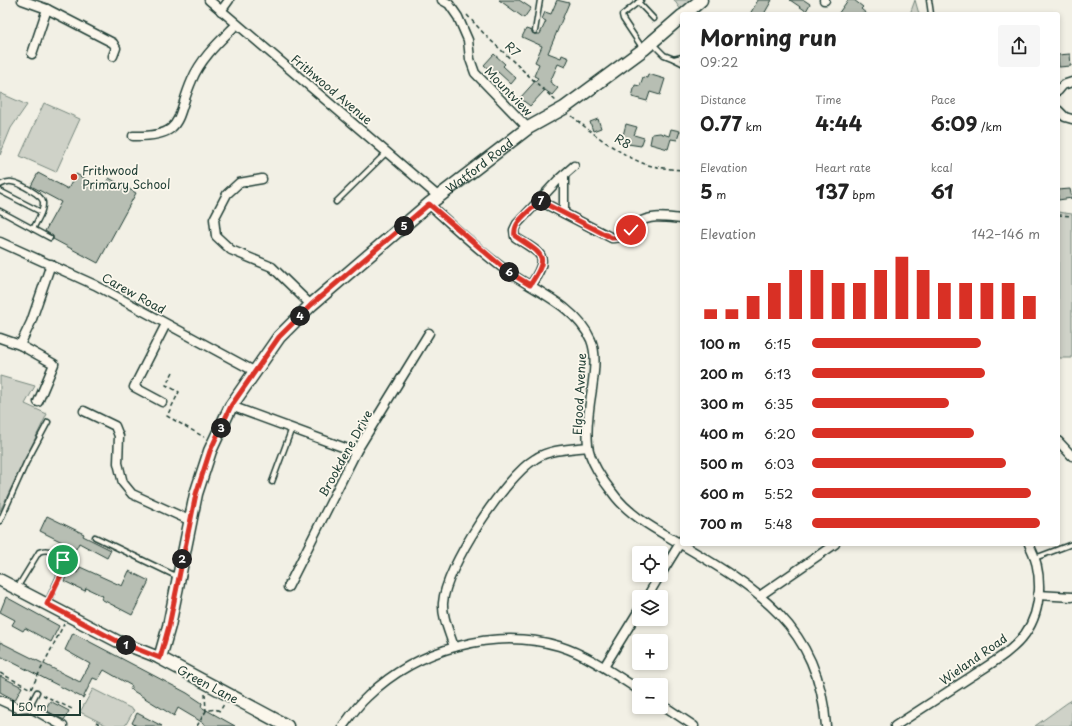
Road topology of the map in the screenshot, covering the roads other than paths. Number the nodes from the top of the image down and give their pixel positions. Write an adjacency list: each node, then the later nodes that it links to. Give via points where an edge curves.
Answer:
1 (22, 0): 9 (street)
2 (209, 0): 10 (street, Frithwood Avenue)
3 (228, 0): 10 (street)
4 (540, 0): 16 (lane)
5 (701, 0): 11 (main road)
6 (929, 0): 12 (lane)
7 (448, 1): 27 (street, Mountview, via 468,40 470,60 475,73)
8 (640, 1): 14 (lane); 17 (lane, via 622,15)
9 (47, 9): 18 (street); 19 (street, via 113,43 116,48)
10 (221, 11): 15 (street, Frithwood Avenue)
11 (686, 12)
12 (931, 12)
13 (680, 18): 17 (main road, Watford Road)
14 (654, 19)
15 (236, 24): 28 (street, via 207,56 192,80 179,120 170,130 149,136); 29 (street, Frithwood Avenue)
16 (535, 31)
17 (647, 46): 21 (lane); 27 (main road, Watford Road, via 564,108)
18 (32, 54)
19 (113, 56)
20 (680, 57): 21 (lane)
21 (674, 59): 22 (lane)
22 (680, 62)
23 (1072, 82): 24 (street)
24 (1060, 89)
25 (1060, 112): 26 (street)
26 (1072, 119)
27 (528, 128): 35 (main road, Watford Road)
28 (133, 136)
29 (387, 152): 35 (street, Frithwood Avenue); 37 (lane)
30 (574, 166): 31 (street)
31 (564, 175): 36 (street); 40 (street)
32 (262, 179): 47 (street, via 239,184 227,194 214,219 216,236 231,250 272,267)
33 (0, 185): 39 (lane, via 12,182 38,195 43,202)
34 (0, 191): 39 (lane)
35 (434, 201): 46 (street, Elgood Avenue, via 507,271); 47 (main road, Watford Road)
36 (540, 201): 40 (street); 46 (street, via 514,230 515,236 540,253 541,269)
37 (336, 202)
38 (0, 211): 42 (lane)
39 (41, 212): 42 (lane)
40 (564, 213): 41 (street, via 612,238 623,237 639,223 648,219)
41 (680, 219)
42 (33, 229): 43 (lane)
43 (50, 238)
44 (0, 242): 45 (street, Carew Road)
45 (51, 264): 48 (street, Carew Road); 51 (street)
46 (530, 285): 60 (street, Elgood Avenue, via 570,313 590,339 594,351 594,372 589,408)
47 (311, 305): 52 (main road, Watford Road, via 279,337)
48 (166, 324): 52 (street, Carew Road); 54 (street, via 134,388)
49 (429, 333): 61 (street, Brookdene Drive)
50 (0, 338): 51 (street)
51 (20, 346): 53 (street, via 54,364)
52 (254, 371): 55 (main road, Watford Road)
53 (38, 402)
54 (162, 402)
55 (231, 406): 58 (street); 64 (main road, Watford Road, via 214,442)
56 (84, 411): 64 (street, via 115,426 119,436 118,464 124,483 132,494)
57 (48, 422): 65 (lane)
58 (292, 428): 61 (street); 63 (lane)
59 (1060, 444): 62 (street)
60 (588, 447): 67 (street, Elgood Avenue, via 600,474 613,494 629,511); 84 (street, via 551,452 536,458 528,463 494,501 455,566 443,600 443,609)
61 (356, 452): 77 (street, Brookdene Drive)
62 (1072, 456)
63 (272, 482)
64 (189, 520): 75 (main road, Watford Road)
65 (0, 521)
66 (96, 537): 75 (lane)
67 (680, 540)
68 (680, 543): 74 (street)
69 (1072, 544): 73 (lane)
70 (688, 546): 80 (street, Elgood Avenue)
71 (832, 546): 80 (street)
72 (1029, 546): 73 (street, Wieland Road)
73 (1035, 558): 79 (street, Wieland Road, via 1039,579)
74 (668, 562)
75 (179, 578): 85 (main road, Watford Road)
76 (0, 580): 78 (main road, Green Lane)
77 (288, 587)
78 (17, 589): 82 (main road, Green Lane); 82 (lane, via 40,552 53,552 65,564)
79 (1038, 595): 81 (street); 97 (street, Wieland Road, via 1029,626 1017,643 1000,657)
80 (760, 596): 96 (street, Elgood Avenue, via 784,620 805,650 820,686)
81 (1072, 597)
82 (47, 604): 85 (main road, Green Lane, via 117,641)
83 (632, 621): 86 (street)
84 (454, 647): 86 (street, via 482,641 529,641 560,646); 94 (street, via 422,659 394,675 365,699)
85 (160, 658): 93 (main road, Green Lane)
86 (604, 667): 87 (street)
87 (632, 685)
88 (37, 692): 90 (lane)
89 (0, 700): 90 (street, via 18,708)
90 (29, 707): 92 (street)
91 (668, 709): 95 (street)
92 (64, 726)
93 (287, 726)
94 (343, 726)
95 (694, 726)
96 (826, 726)
97 (895, 726)

